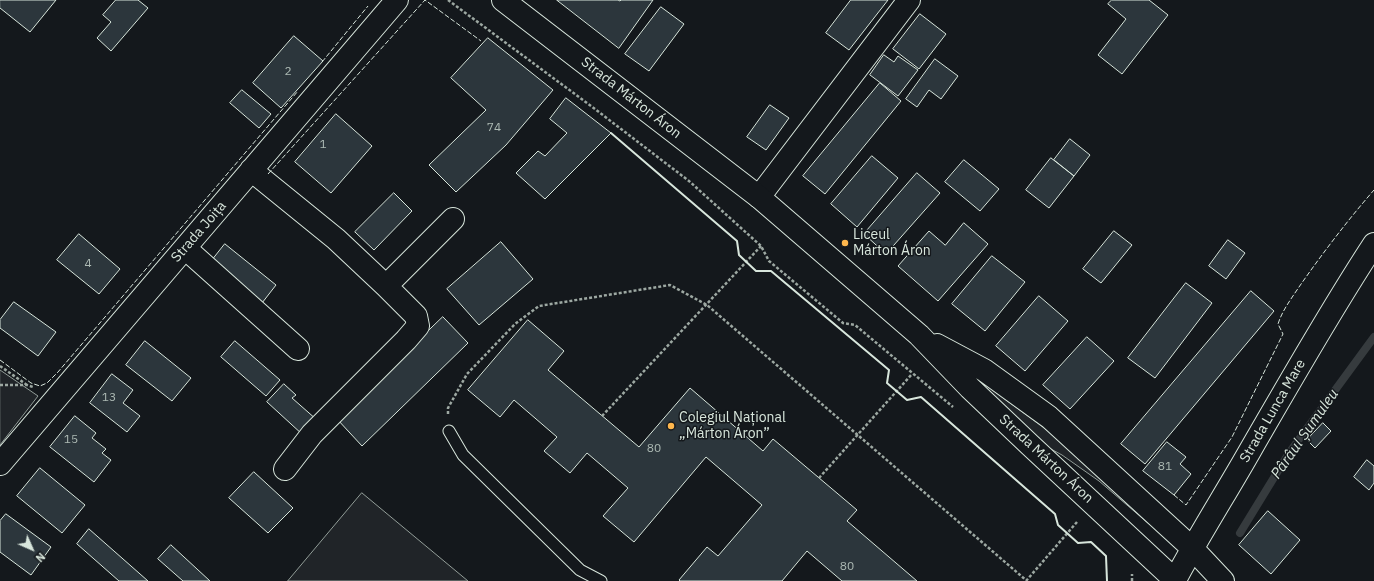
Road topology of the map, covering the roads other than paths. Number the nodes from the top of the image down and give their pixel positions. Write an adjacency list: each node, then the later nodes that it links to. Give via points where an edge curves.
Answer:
1 (397, 0): 4 (main road, Strada Joița)
2 (503, 0): 5 (main road, Strada Márton Áron)
3 (909, 0): 5 (main road)
4 (252, 170): 8 (main road, Strada Joița); 9 (main road, via 336,239)
5 (758, 197): 10 (main road, Strada Márton Áron)
6 (452, 219): 9 (main road)
7 (1374, 244): 15 (main road, Strada Lunca Mare)
8 (185, 248): 11 (main road); 13 (main road, Strada Joița)
9 (386, 286): 14 (main road, via 416,316 418,326 312,434)
10 (919, 335): 15 (main road, Strada Márton Áron, via 984,370 1049,417); 16 (main road, Strada Márton Áron, via 970,388)
11 (298, 349)
12 (449, 431): 17 (lane, via 463,455 580,570)
13 (0, 464)
14 (285, 469)
15 (1192, 548): 16 (main road, Strada Lunca Mare); 18 (main road, Strada Márton Áron)
16 (1176, 580)
17 (601, 581)
18 (1223, 581)

